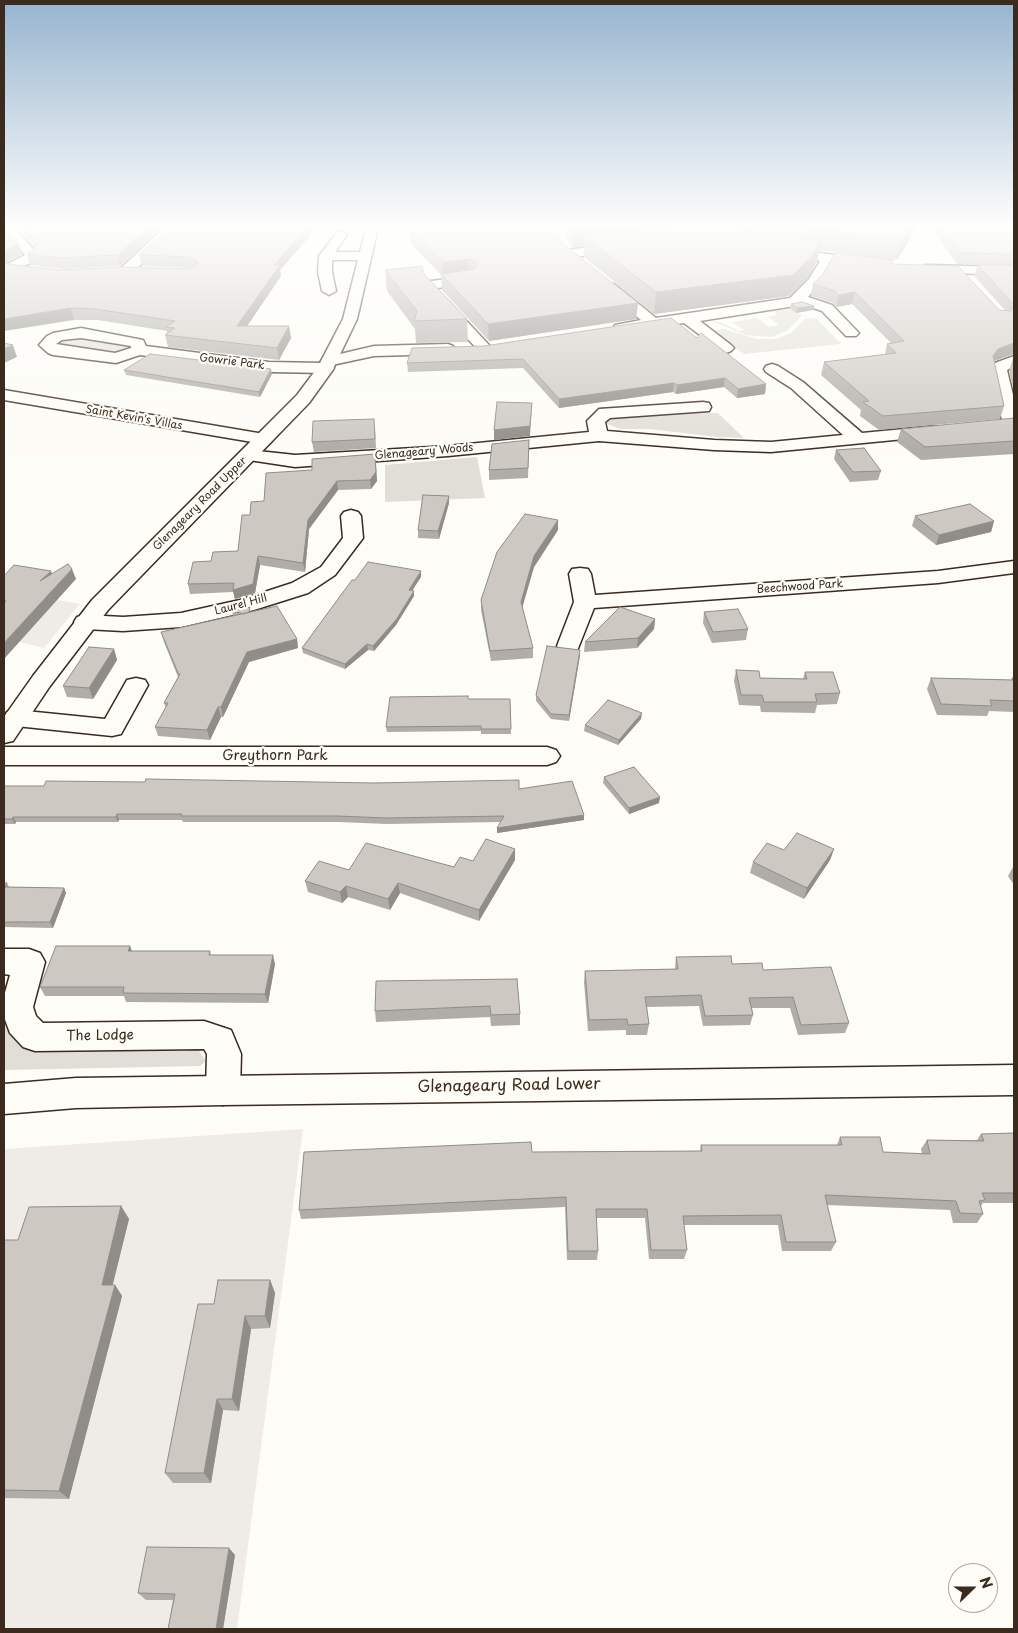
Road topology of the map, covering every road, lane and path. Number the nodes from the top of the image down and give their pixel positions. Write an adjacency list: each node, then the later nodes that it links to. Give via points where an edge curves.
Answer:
1 (354, 300): 15 (street, Glenageary Road Upper, via 350,319)
2 (440, 300): 11 (street)
3 (625, 300): 7 (street)
4 (796, 300): 6 (street)
5 (805, 300): 9 (street, via 827,308)
6 (687, 318): 7 (street); 12 (street)
7 (653, 323): 8 (street)
8 (602, 331)
9 (851, 333)
10 (499, 346): 11 (street, Gowrie Park)
11 (484, 348): 15 (street, Gowrie Park, via 364,352)
12 (726, 348)
13 (139, 350): 13 (street, Gowrie Park, via 138,343 81,333 58,336 47,345 52,350 116,358); 15 (street, Gowrie Park, via 269,367)
14 (1014, 361): 19 (street, via 999,370)
15 (328, 365): 24 (street, Glenageary Road Upper, via 304,399)
16 (772, 369): 23 (street, via 796,385)
17 (4, 395): 24 (street, Saint Kevin's Villas)
18 (703, 407): 22 (street, via 605,413 596,420)
19 (1013, 425): 20 (street)
20 (994, 426)
21 (948, 430): 23 (street, Glenageary Woods)
22 (599, 436): 23 (street, Glenageary Woods, via 771,447); 24 (street, Glenageary Woods, via 448,451 295,461)
23 (858, 439)
24 (257, 447): 29 (street, Glenageary Road Upper)
25 (351, 516): 29 (street, Laurel Hill, via 353,538 328,571 300,588 181,620 123,624)
26 (1014, 567): 28 (street, Beechwood Park, via 938,577)
27 (580, 574): 28 (street)
28 (585, 602): 30 (street)
29 (85, 622): 32 (street, Glenageary Road Upper)
30 (569, 646)
31 (136, 685): 32 (street, via 112,728 49,720)
32 (10, 727)
33 (4, 756): 34 (street, Greythorn Park)
34 (547, 756)
35 (4, 962): 37 (street, The Lodge, via 29,962 17,1007 22,1023 35,1037 204,1035 219,1040 224,1054)
36 (1014, 1080): 37 (street, Glenageary Road Lower)
37 (223, 1090): 38 (street, Glenageary Road Lower)
38 (4, 1098)

